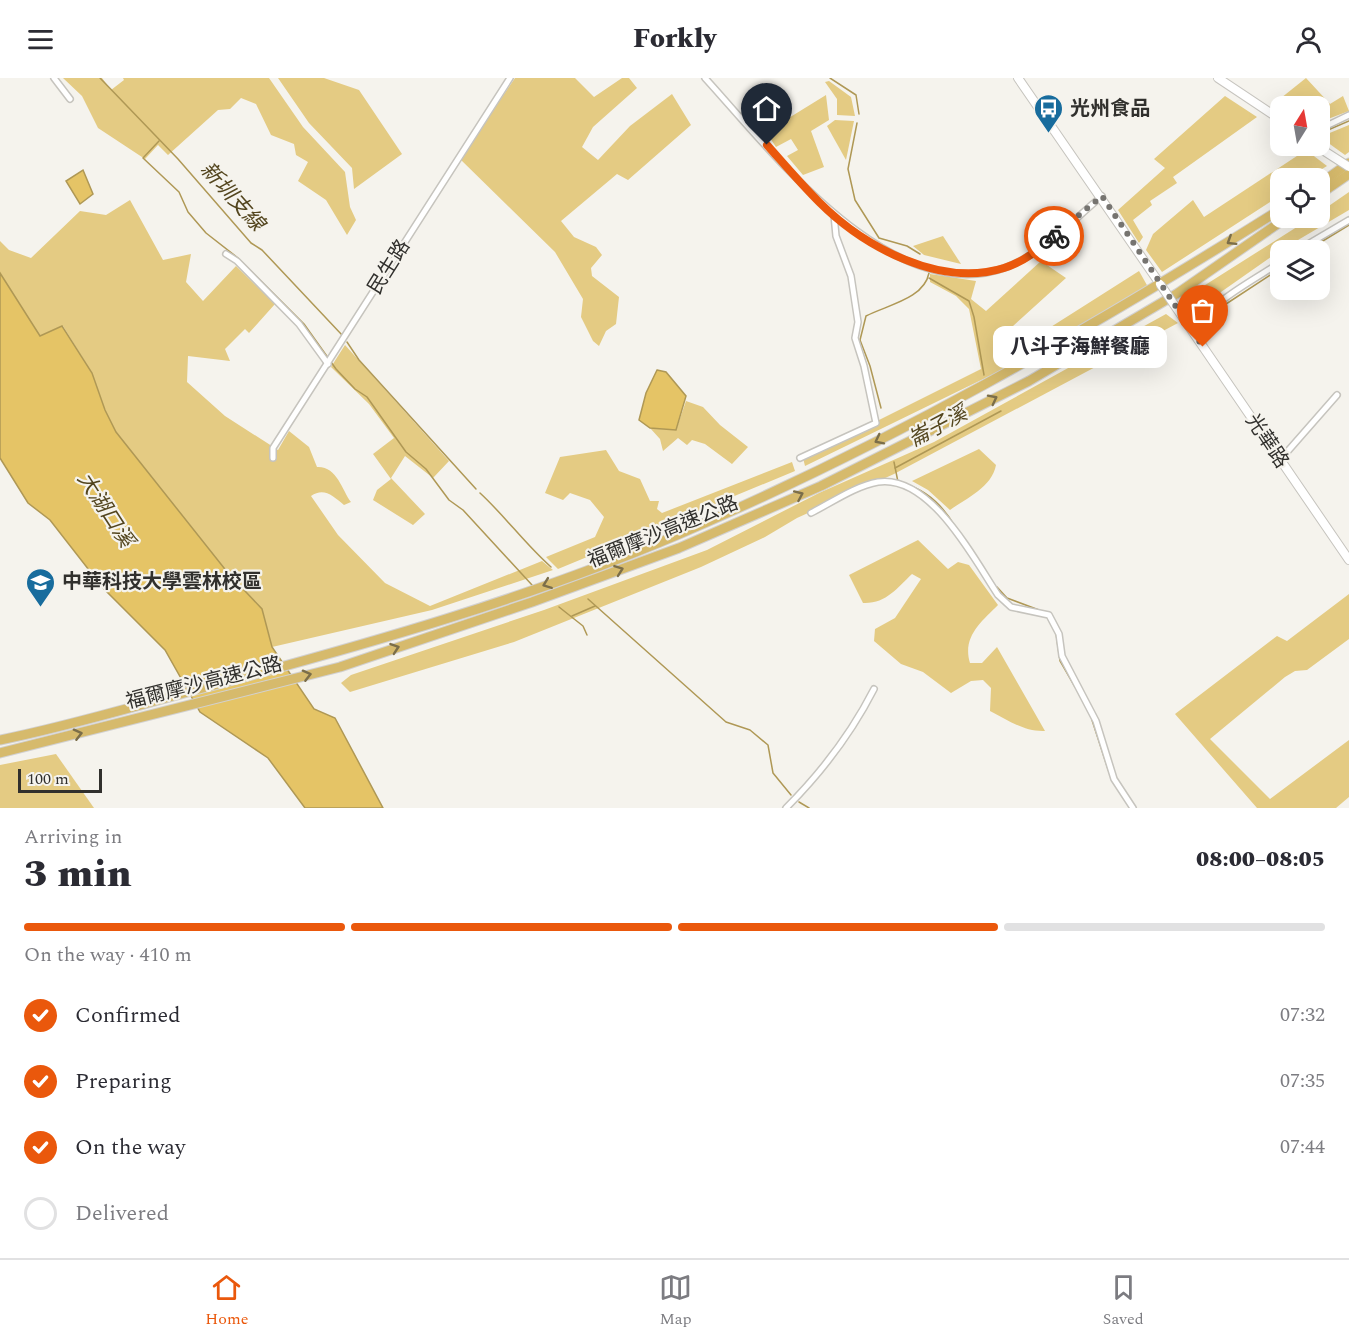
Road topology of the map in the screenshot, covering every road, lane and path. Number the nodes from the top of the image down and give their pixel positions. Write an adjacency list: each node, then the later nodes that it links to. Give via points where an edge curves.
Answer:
1 (54, 78): 6 (street)
2 (510, 78): 24 (street, 民生路)
3 (705, 78): 16 (street)
4 (1018, 78): 15 (street)
5 (1218, 78): 7 (street)
6 (70, 99)
7 (1270, 113)
8 (1349, 115): 9 (street)
9 (1330, 124)
10 (1330, 153): 11 (street, bridge)
11 (1349, 165): 13 (highway)
12 (1349, 174): 14 (highway)
13 (1330, 177)
14 (1330, 187)
15 (1102, 196): 16 (street, via 1030,256 1006,267 972,273 924,266 887,251); 23 (street, 光華路, bridge)
16 (834, 215): 27 (street, via 836,236 851,276 858,322 855,338 876,423)
17 (1270, 216): 32 (highway, 福爾摩沙高速公路, one-way to 32, via 985,386 815,474 674,536 526,592 337,652)
18 (1349, 220): 20 (street)
19 (1272, 228): 33 (highway, 福爾摩沙高速公路, one-way to 19, via 340,667 679,548 821,486 1029,381 1178,293)
20 (1315, 240)
21 (226, 254): 24 (street, via 299,324)
22 (1270, 269): 23 (street, via 1204,314)
23 (1192, 331): 28 (street, 光華路)
24 (328, 364): 26 (street, 民生路, via 273,448)
25 (1337, 394): 28 (street)
26 (273, 458)
27 (800, 458)
28 (1280, 460): 30 (street, 光華路)
29 (811, 513): 35 (street, via 875,482 887,481 913,490 929,501 948,520 998,595 1011,606 1049,615 1059,634 1062,656 1091,710 1114,779)
30 (1349, 560)
31 (874, 689): 34 (street, via 826,765)
32 (0, 740)
33 (0, 753)
34 (786, 808)
35 (1133, 808)

